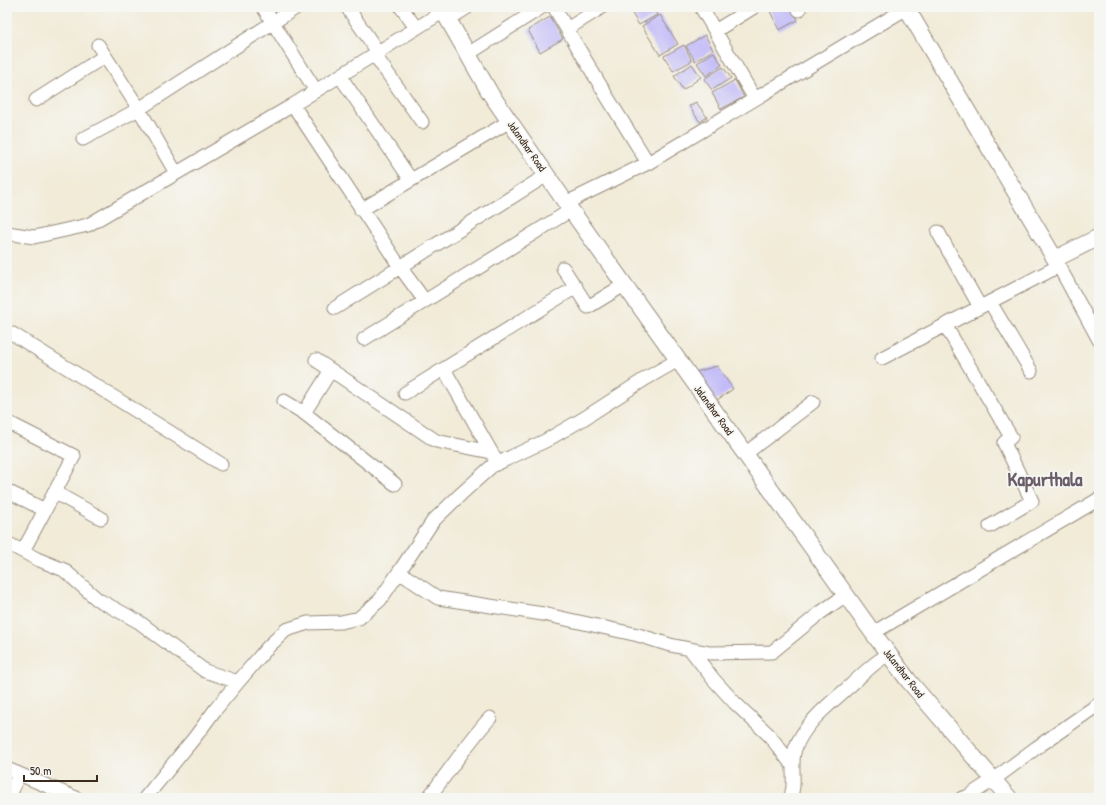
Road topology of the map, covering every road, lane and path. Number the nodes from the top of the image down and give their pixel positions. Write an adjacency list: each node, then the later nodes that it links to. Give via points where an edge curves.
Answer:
1 (263, 7): 13 (street)
2 (297, 7): 13 (street)
3 (347, 7): 17 (street)
4 (401, 7): 14 (street)
5 (468, 7): 12 (street)
6 (542, 7): 18 (street)
7 (554, 7): 15 (street)
8 (602, 7): 15 (street)
9 (701, 7): 16 (street)
10 (754, 7): 16 (street)
11 (906, 8): 21 (street); 37 (main road)
12 (445, 13): 14 (street); 18 (main road, Jalandhar Road)
13 (274, 22): 20 (street); 24 (street)
14 (416, 28): 17 (street)
15 (567, 29): 28 (street)
16 (715, 31): 21 (street)
17 (376, 53): 19 (street); 26 (street)
18 (468, 54): 25 (main road, Jalandhar Road, via 490,93)
19 (340, 76): 20 (street); 31 (street)
20 (316, 91): 23 (street)
21 (755, 99): 28 (street)
22 (36, 100): 24 (street, via 102,50)
23 (293, 105): 29 (street); 33 (street)
24 (139, 109): 27 (street); 29 (street)
25 (510, 121): 30 (main road, Jalandhar Road); 31 (street)
26 (422, 122)
27 (83, 138)
28 (648, 163): 32 (street)
29 (176, 173): 35 (street, via 88,225 34,237)
30 (547, 175): 32 (main road, Jalandhar Road); 38 (street)
31 (411, 180): 33 (street)
32 (569, 207): 40 (main road, Jalandhar Road); 42 (street)
33 (362, 210): 38 (street)
34 (938, 232): 43 (street)
35 (7, 233)
36 (1099, 237): 37 (main road)
37 (1057, 262): 43 (street); 48 (street)
38 (400, 267): 42 (street); 44 (street)
39 (564, 268): 41 (street)
40 (624, 285): 41 (street, via 588,307); 51 (main road, Jalandhar Road)
41 (576, 287): 52 (street)
42 (425, 301): 47 (street)
43 (985, 305): 45 (street); 54 (street)
44 (336, 308)
45 (945, 325): 49 (street); 69 (street, via 1011,437 1004,443 1032,501)
46 (9, 336): 62 (street)
47 (364, 339)
48 (1099, 340)
49 (882, 358)
50 (316, 360): 53 (street)
51 (678, 360): 60 (main road, Jalandhar Road); 61 (street, via 545,441)
52 (444, 369): 55 (street); 61 (street)
53 (331, 370): 58 (street); 61 (street, via 436,441)
54 (1031, 371)
55 (405, 393)
56 (284, 401): 58 (street)
57 (814, 402): 60 (street)
58 (304, 413): 63 (street)
59 (7, 422): 65 (street, via 74,456)
60 (745, 454): 73 (main road, Jalandhar Road)
61 (495, 458): 72 (street, via 492,466 433,521)
62 (221, 464)
63 (395, 484)
64 (7, 491): 67 (street)
65 (54, 492): 67 (street); 68 (street)
66 (1099, 499): 74 (street)
67 (44, 510): 71 (street)
68 (100, 518)
69 (990, 526)
70 (7, 543): 71 (street)
71 (23, 552): 77 (street, via 64,570 97,599 138,622 205,671)
72 (399, 572): 75 (street, via 438,598 543,614); 77 (street, via 380,600 359,618 340,622 308,623 286,630)
73 (846, 595): 74 (main road, Jalandhar Road); 75 (street, via 772,652 710,653)
74 (873, 633): 76 (main road, Jalandhar Road)
75 (690, 649): 80 (street, via 735,704 768,735)
76 (889, 654): 80 (street, via 878,660 814,719 795,750); 82 (main road, Jalandhar Road)
77 (238, 682): 85 (street)
78 (1099, 704): 82 (street)
79 (490, 718): 86 (street)
80 (793, 766): 87 (street)
81 (13, 772): 83 (street); 84 (street)
82 (993, 780): 88 (street); 89 (main road, Jalandhar Road)
83 (9, 798)
84 (76, 798)
85 (145, 798)
86 (428, 798)
87 (790, 798)
88 (962, 798)
89 (1009, 798)

